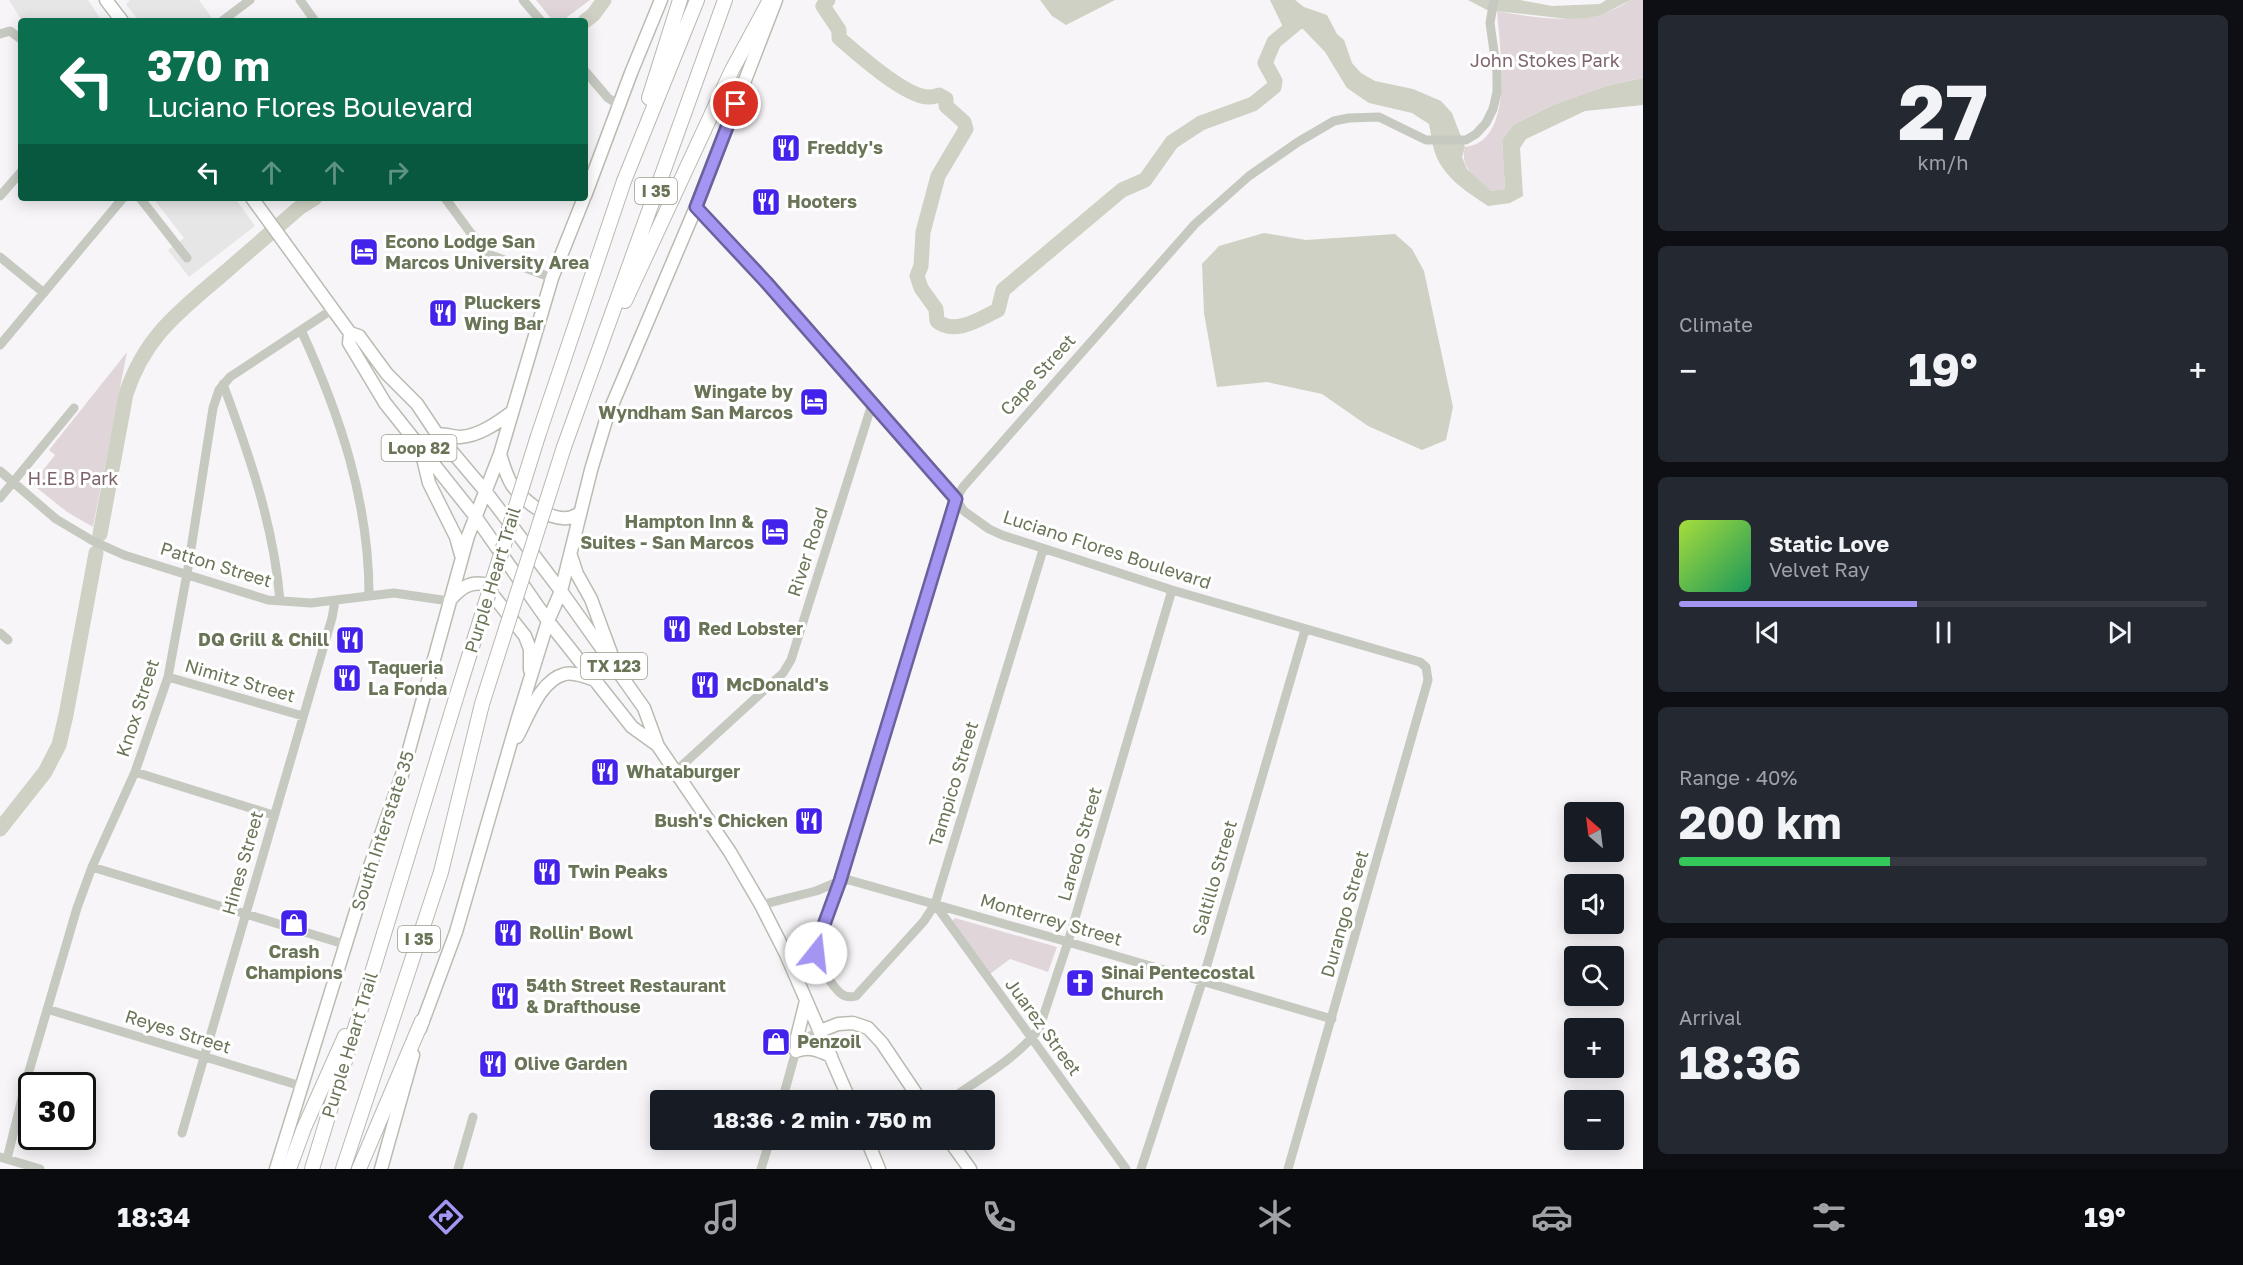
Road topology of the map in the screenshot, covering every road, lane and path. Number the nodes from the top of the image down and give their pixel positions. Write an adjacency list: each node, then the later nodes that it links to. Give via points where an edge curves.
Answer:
1 (106, 0): 12 (main road)
2 (250, 0): 13 (street)
3 (300, 0): 14 (street)
4 (523, 0): 15 (street)
5 (661, 0): 17 (main road, South Interstate 35)
6 (680, 0): 18 (highway)
7 (696, 0): 18 (highway, Purple Heart Trail / I 35)
8 (725, 0): 36 (highway, Purple Heart Trail / I 35)
9 (770, 0): 36 (highway, via 732,70)
10 (776, 0): 27 (main road)
11 (1494, 0): 48 (street, Cape Street, via 1491,14 1497,92 1493,109 1476,134 1466,140 1426,140 1379,117 1334,121 1298,142 1250,176 1195,224 981,464)
12 (120, 18)
13 (226, 18)
14 (313, 18)
15 (538, 18)
16 (588, 75): 17 (street)
17 (619, 105): 20 (main road, South Interstate 35)
18 (629, 169): 81 (highway, Purple Heart Trail / I 35, bridge, via 538,436)
19 (18, 175): 21 (street)
20 (588, 189)
21 (0, 196)
22 (121, 201): 31 (street)
23 (142, 201): 29 (street)
24 (254, 201): 32 (main road, Loop 82)
25 (447, 201): 30 (street, via 491,255)
26 (583, 201): 30 (main road, South Interstate 35)
27 (696, 207): 38 (street, Luciano Flores Boulevard); 49 (main road, via 607,417)
28 (0, 257): 31 (street)
29 (187, 258)
30 (552, 278): 40 (main road, South Interstate 35)
31 (44, 293): 35 (street)
32 (333, 309): 33 (street); 34 (main road, Loop 82)
33 (301, 330): 37 (street); 57 (street, via 332,402 357,486 366,532)
34 (350, 333): 41 (main road, TX 123, via 359,336 387,374 417,404); 42 (main road, Loop 82, via 349,343 357,358)
35 (0, 345)
36 (587, 382): 108 (highway, Purple Heart Trail / I 35, bridge, via 482,704 441,872)
37 (223, 384): 54 (street, Knox Street, via 213,408); 58 (street, via 252,463)
38 (872, 404): 48 (street, Luciano Flores Boulevard); 71 (street, River Road, via 791,660 783,673)
39 (74, 408): 45 (street)
40 (512, 412): 41 (main road, via 474,434); 43 (main road, South Interstate 35)
41 (437, 434): 46 (main road, TX 123)
42 (421, 450): 50 (main road, Loop 82); 53 (main road, via 429,483 456,537)
43 (500, 454): 46 (main road, South Interstate 35); 49 (main road, via 512,485 534,507 569,519)
44 (0, 471): 45 (street, Patton Street)
45 (13, 482): 47 (street); 54 (street, Patton Street, via 56,519 93,541)
46 (486, 492): 50 (main road, South Interstate 35); 56 (main road, TX 123)
47 (0, 498)
48 (956, 499): 51 (street, Luciano Flores Boulevard, via 964,512 989,529); 75 (street, Cape Street)
49 (580, 513): 52 (main road)
50 (475, 516): 53 (main road, South Interstate 35); 61 (main road, TX 123)
51 (1043, 550): 55 (street, Luciano Flores Boulevard); 76 (street, Tampico Street)
52 (570, 554): 56 (main road); 64 (main road)
53 (461, 559): 60 (main road, South Interstate 35)
54 (187, 574): 58 (street, Patton Street); 65 (street, Knox Street)
55 (1172, 590): 62 (street, Luciano Flores Boulevard); 79 (street, Laredo Street)
56 (561, 591): 61 (main road); 64 (main road, TX 123)
57 (369, 596): 59 (street, Patton Street); 60 (street, Patton Street, via 394,593)
58 (280, 601): 59 (street, Patton Street)
59 (335, 601): 68 (street, Hines Street)
60 (449, 601): 67 (main road, via 468,585 484,584 525,636 530,649); 80 (main road, South Interstate 35, via 412,740)
61 (548, 621): 66 (main road, TX 123); 67 (main road)
62 (1305, 630): 63 (street, Luciano Flores Boulevard, via 1420,662); 82 (street, Saltillo Street)
63 (1426, 667): 86 (street, Durango Street, via 1428,680)
64 (616, 669): 69 (main road, TX 123, via 645,708)
65 (168, 677): 68 (street, Nimitz Street); 72 (street, Knox Street)
66 (597, 681): 69 (main road, TX 123, via 632,727); 70 (main road, via 565,674 550,682)
67 (529, 684): 70 (main road)
68 (303, 716): 73 (street, Hines Street)
69 (658, 746): 71 (main road, TX 123)
70 (507, 757): 87 (main road, via 456,932)
71 (676, 771): 77 (main road, TX 123)
72 (135, 772): 73 (street); 74 (street, Knox Street)
73 (273, 815): 78 (street, Hines Street)
74 (92, 867): 78 (street); 85 (street, Knox Street)
75 (840, 881): 76 (street, Monterrey Street, via 849,880); 77 (street); 83 (street, Cape Street, via 816,953 819,965 840,994)
76 (935, 904): 79 (street, Monterrey Street); 83 (street, Tampico Street, via 856,996); 89 (street, Juarez Street)
77 (761, 905): 84 (main road, TX 123)
78 (246, 914): 80 (street); 92 (street, Hines Street)
79 (1068, 942): 82 (street, Monterrey Street); 89 (street, Laredo Street, via 1039,1029)
80 (347, 945): 93 (main road, South Interstate 35)
81 (370, 979): 106 (highway); 107 (highway, Purple Heart Trail / I 35)
82 (1202, 982): 86 (street, Monterrey Street); 116 (street, Saltillo Street)
83 (849, 998)
84 (806, 1001): 88 (main road, TX 123); 90 (main road)
85 (47, 1009): 92 (street, Reyes Street); 103 (street, Knox Street)
86 (1332, 1019): 117 (street, Durango Street)
87 (422, 1021): 109 (highway); 110 (main road)
88 (820, 1031): 90 (street, via 804,1039); 91 (main road, TX 123); 96 (main road, via 852,1023 868,1028)
89 (1031, 1039): 97 (street, Laredo Street); 115 (street, Juarez Street)
90 (796, 1049): 91 (main road, via 814,1048); 94 (street)
91 (831, 1056): 95 (main road, TX 123)
92 (205, 1058): 93 (street, Reyes Street); 99 (street, Hines Street)
93 (301, 1086): 105 (main road, South Interstate 35)
94 (785, 1090)
95 (845, 1090)
96 (914, 1090)
97 (963, 1090)
98 (473, 1117): 111 (street)
99 (182, 1133)
100 (767, 1150): 112 (street)
101 (871, 1150): 113 (main road)
102 (956, 1150): 114 (main road)
103 (3, 1158): 104 (street)
104 (40, 1169)
105 (276, 1169)
106 (289, 1169)
107 (312, 1169)
108 (343, 1169)
109 (359, 1169)
110 (381, 1169)
111 (458, 1169)
112 (761, 1169)
113 (879, 1169)
114 (970, 1169)
115 (1126, 1169)
116 (1141, 1169)
117 (1288, 1169)

